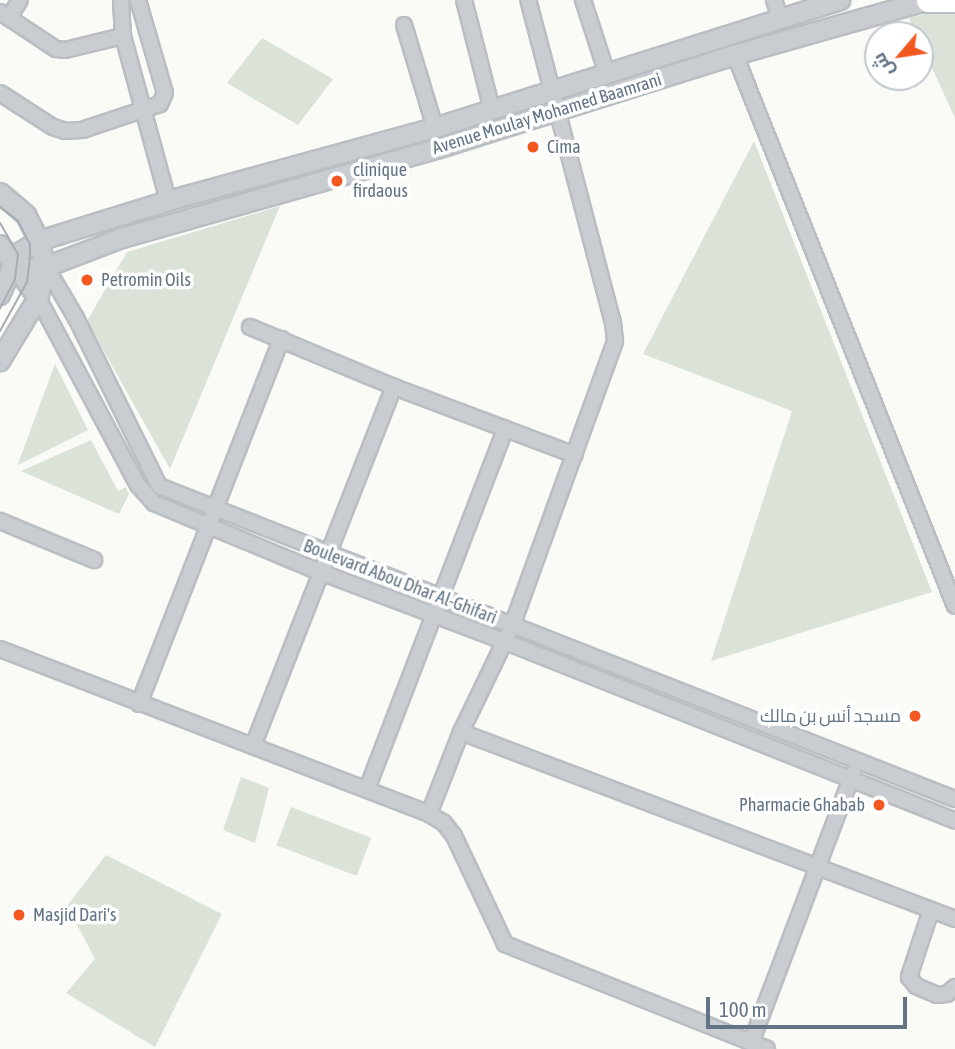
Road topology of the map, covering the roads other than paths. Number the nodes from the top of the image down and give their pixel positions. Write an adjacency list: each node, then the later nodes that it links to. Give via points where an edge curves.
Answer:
1 (20, 0): 11 (street)
2 (138, 0): 10 (street); 19 (street, via 165,93 160,104)
3 (464, 0): 20 (street)
4 (528, 0): 17 (street)
5 (583, 0): 16 (street)
6 (774, 0): 12 (street)
7 (840, 0): 12 (street, Avenue Moulay Mohamed Baamrani)
8 (928, 0): 9 (main road); 15 (street, Avenue Moulay Mohamed Baamrani)
9 (955, 0)
10 (120, 3): 14 (street)
11 (5, 15): 14 (street, via 56,49)
12 (780, 19): 16 (street, Avenue Moulay Mohamed Baamrani)
13 (404, 25): 22 (street)
14 (123, 36): 19 (street)
15 (735, 55): 21 (street, Avenue Moulay Mohamed Baamrani); 44 (street)
16 (607, 74): 17 (street, Avenue Moulay Mohamed Baamrani)
17 (554, 92): 20 (street, Avenue Moulay Mohamed Baamrani); 21 (street)
18 (0, 93): 19 (street, via 65,131 82,130)
19 (142, 108): 24 (street)
20 (492, 110): 22 (street, Avenue Moulay Mohamed Baamrani)
21 (559, 111): 28 (street, Avenue Moulay Mohamed Baamrani, via 122,239); 36 (street, via 615,331 613,349)
22 (435, 128): 24 (street, Avenue Moulay Mohamed Baamrani)
23 (0, 193): 25 (street, Boulevard Abou Dhar Al-Ghifari, via 26,215)
24 (168, 201): 25 (street, Avenue Moulay Mohamed Baamrani)
25 (39, 241): 27 (street, Avenue Moulay Mohamed Baamrani); 28 (street, Boulevard Abou Dhar Al-Ghifari)
26 (0, 244): 27 (street, Boulevard Abou Dhar Al-Ghifari)
27 (11, 264): 28 (street, Avenue Moulay Mohamed Baamrani); 29 (street); 30 (street, Boulevard Abou Dhar Al-Ghifari)
28 (46, 267): 30 (street); 37 (street, Boulevard Abou Dhar Al-Ghifari, via 159,486)
29 (0, 295)
30 (38, 298): 33 (street); 39 (street, Boulevard Abou Dhar Al-Ghifari, via 145,496)
31 (250, 327): 32 (street)
32 (281, 339): 34 (street); 37 (street)
33 (0, 361)
34 (394, 387): 35 (street); 40 (street)
35 (505, 429): 36 (street); 43 (street)
36 (575, 455): 46 (street)
37 (215, 509): 39 (street); 40 (street, Boulevard Abou Dhar Al-Ghifari)
38 (0, 521): 41 (street)
39 (208, 526): 42 (street, Boulevard Abou Dhar Al-Ghifari); 49 (street)
40 (327, 554): 42 (street); 43 (street, Boulevard Abou Dhar Al-Ghifari)
41 (94, 560)
42 (320, 572): 45 (street, Boulevard Abou Dhar Al-Ghifari); 51 (street)
43 (440, 597): 45 (street); 46 (street, Boulevard Abou Dhar Al-Ghifari)
44 (955, 606)
45 (433, 615): 47 (street, Boulevard Abou Dhar Al-Ghifari); 54 (street)
46 (512, 626): 47 (street); 52 (street, Boulevard Abou Dhar Al-Ghifari)
47 (506, 642): 50 (street); 53 (street, Boulevard Abou Dhar Al-Ghifari)
48 (0, 649): 49 (street)
49 (139, 704): 51 (street)
50 (461, 732): 56 (street); 58 (street)
51 (253, 746): 54 (street)
52 (858, 761): 53 (street); 55 (street, Boulevard Abou Dhar Al-Ghifari)
53 (851, 779): 57 (street, Boulevard Abou Dhar Al-Ghifari); 58 (street)
54 (366, 789): 56 (street)
55 (955, 799)
56 (429, 814): 62 (street, via 454,836 505,944)
57 (955, 821)
58 (818, 867): 59 (street); 62 (street)
59 (931, 910): 60 (street); 61 (street, via 909,977 916,986 937,995)
60 (955, 919)
61 (955, 987)
62 (751, 1043): 63 (street)
63 (767, 1049)

